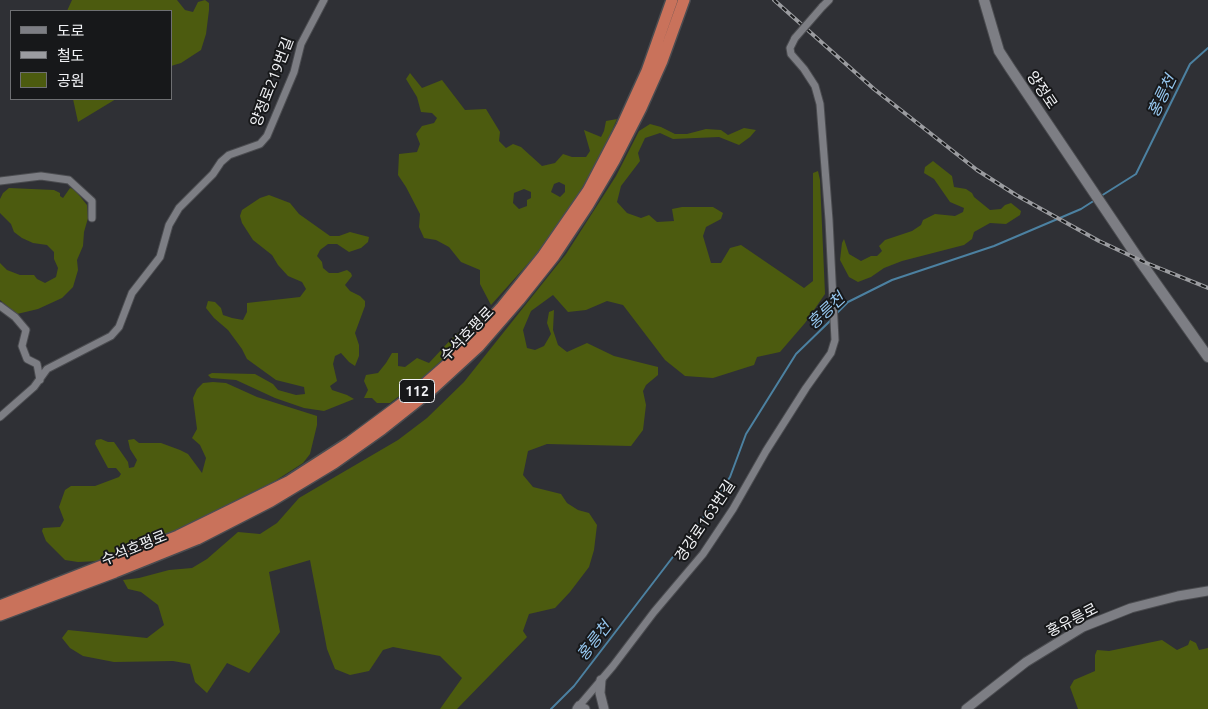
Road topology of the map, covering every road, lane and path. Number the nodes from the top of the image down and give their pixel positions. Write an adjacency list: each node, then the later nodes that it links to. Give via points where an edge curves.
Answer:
1 (324, 0): 10 (street, 양정로219번길, via 300,44 294,72 268,136 260,144 230,155 221,162 178,208 169,225 160,257 132,293 119,327 111,336 47,369)
2 (672, 0): 13 (highway, 수석호평로 / 112, via 647,71 588,191 543,256 457,356 408,399 288,482 178,536)
3 (684, 0): 14 (highway, 수석호평로 / 112, via 641,108 588,206 519,300 479,346 430,391 334,463 271,501 197,538)
4 (829, 0): 15 (street, 경강로163번길, bridge, via 790,48 815,86 820,104 835,340 831,352 703,554)
5 (984, 0): 9 (main road, 양정로, via 999,51)
6 (0, 181): 7 (street, via 41,176 69,180 92,201)
7 (92, 218)
8 (0, 306): 10 (street, via 26,330 22,346 27,359 37,364)
9 (1208, 357)
10 (40, 380): 11 (street, 양정로219번길)
11 (0, 417)
12 (1208, 591): 18 (street, 홍유릉로, via 1131,608 1082,627 1026,662)
13 (0, 606)
14 (0, 615)
15 (601, 680): 16 (street, 경강로163번길); 17 (street)
16 (580, 708)
17 (604, 709)
18 (966, 709)

